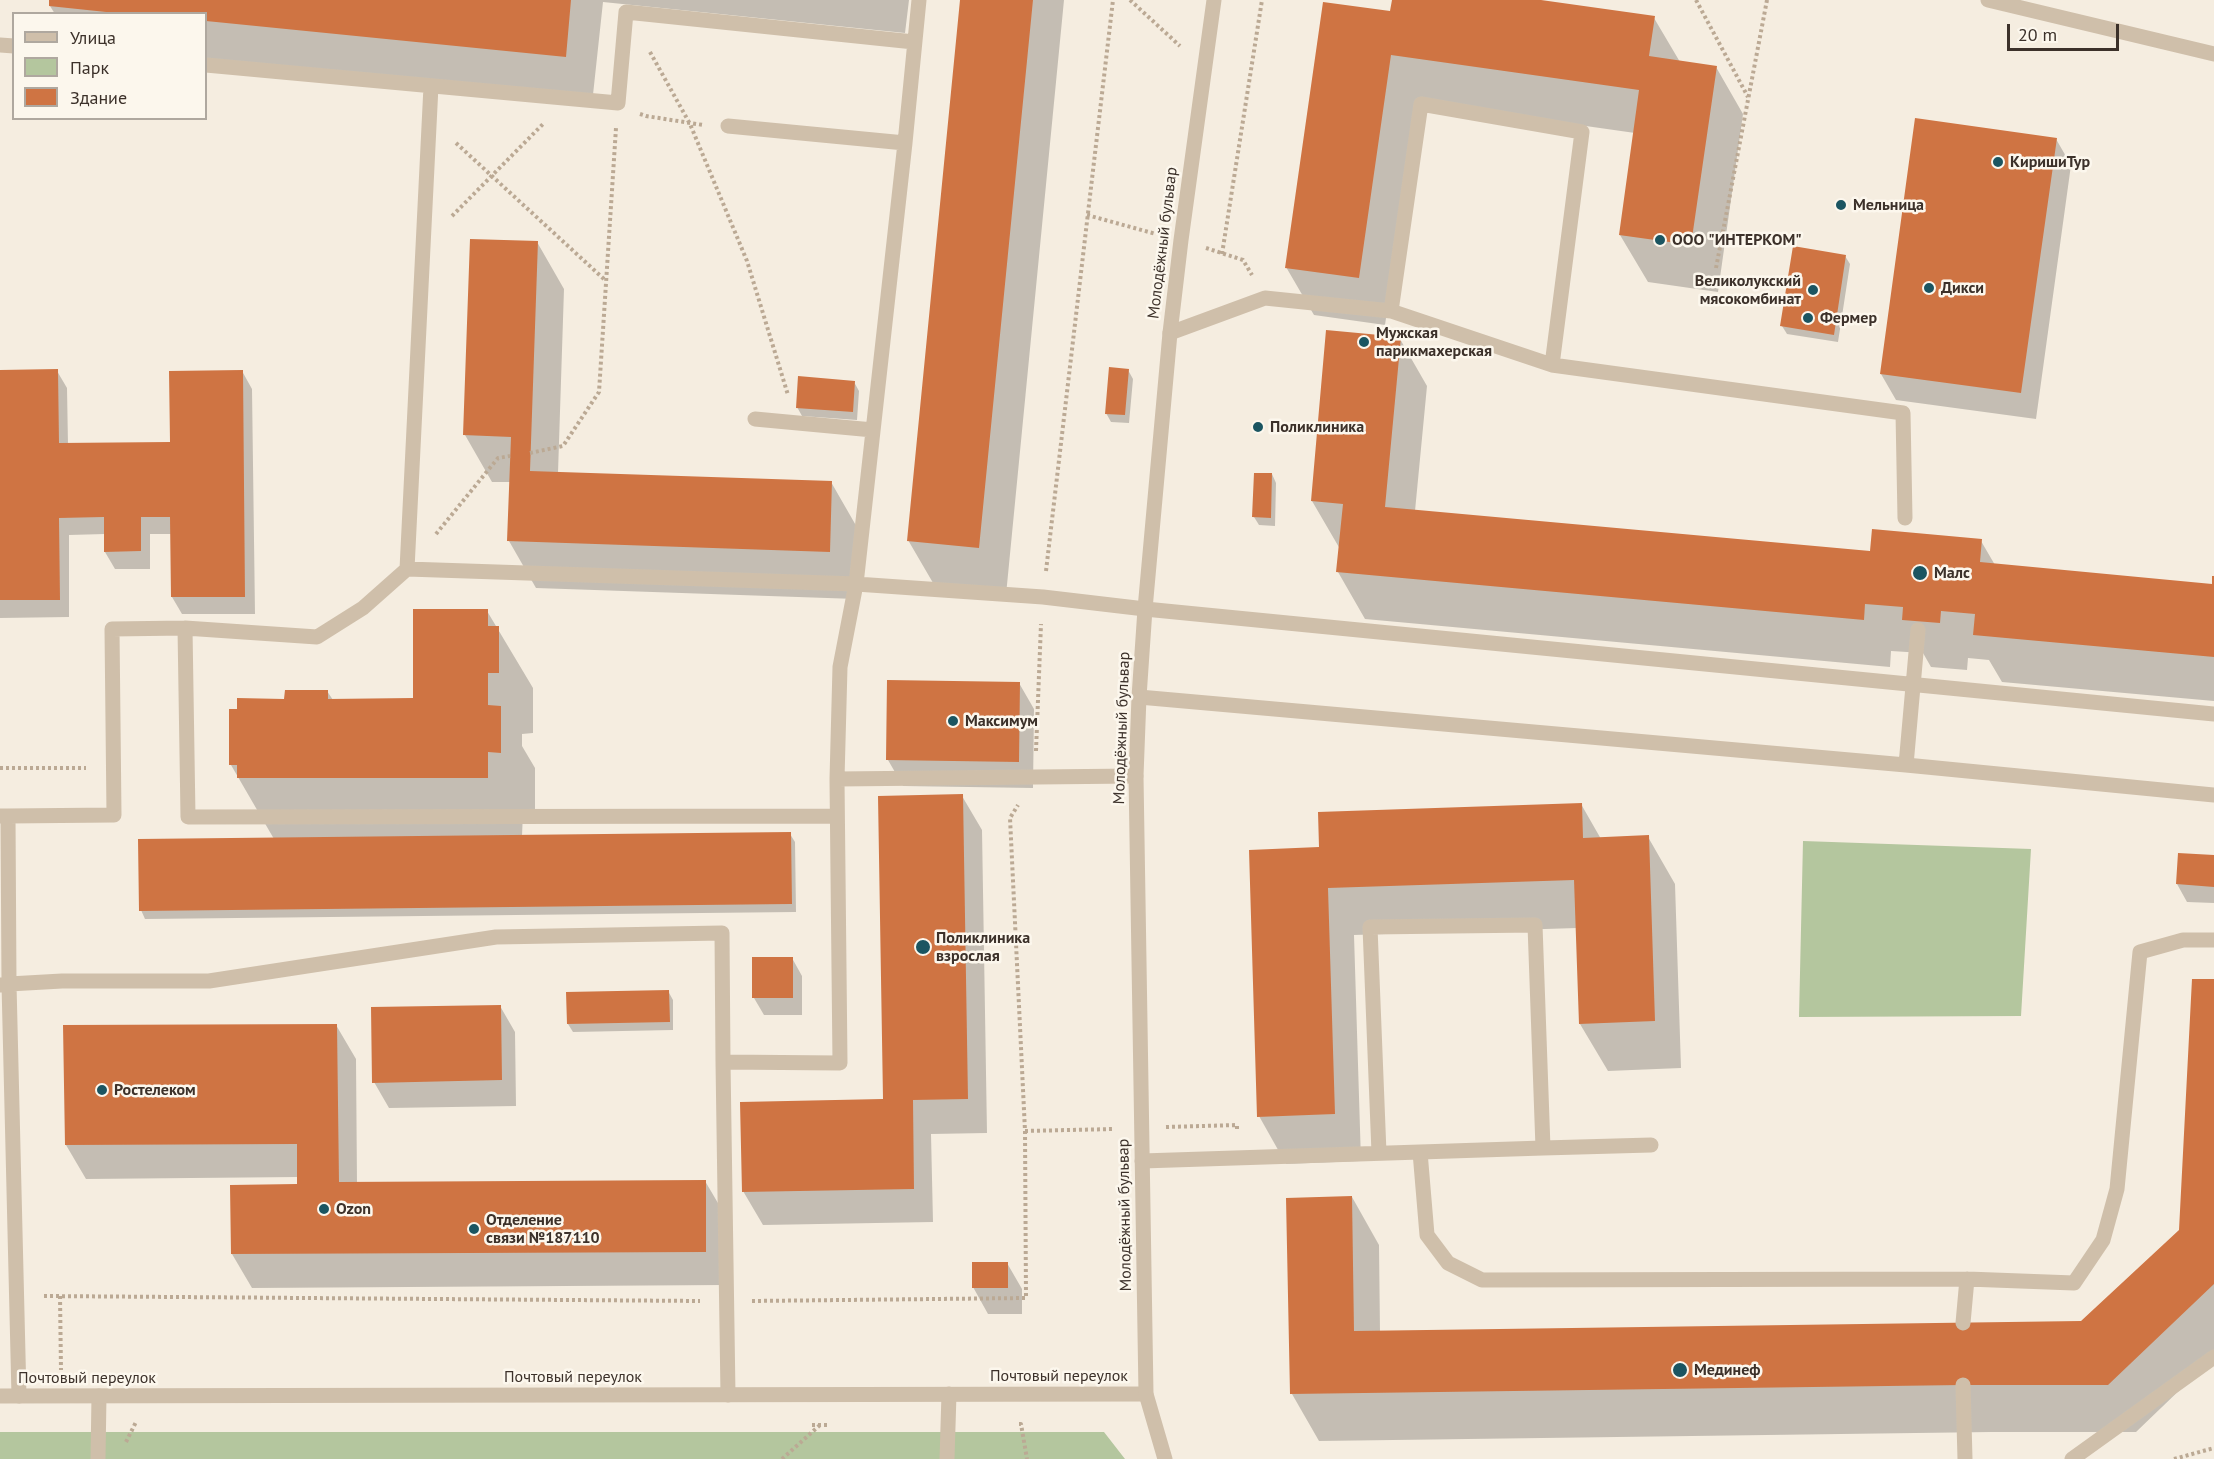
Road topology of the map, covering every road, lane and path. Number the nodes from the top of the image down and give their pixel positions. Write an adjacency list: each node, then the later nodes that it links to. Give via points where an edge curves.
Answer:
1 (919, 0): 8 (street)
2 (1130, 0): 12 (path)
3 (1214, 0): 12 (street, Молодёжный бульвар)
4 (1262, 0): 23 (path)
5 (1696, 0): 15 (path)
6 (1767, 0): 15 (path)
7 (1994, 1): 10 (street)
8 (914, 42): 16 (street, via 626,12); 20 (street)
9 (649, 50): 18 (path)
10 (2214, 54)
11 (207, 65): 13 (street)
12 (1204, 68): 27 (street, Молодёжный бульвар)
13 (431, 86): 14 (street); 17 (street)
14 (568, 98): 16 (street); 21 (path)
15 (1748, 98): 24 (path)
16 (618, 103): 18 (path, via 646,116); 25 (path)
17 (429, 120): 21 (path); 22 (street)
18 (690, 124): 19 (path); 30 (path, via 747,261)
19 (728, 126): 20 (street)
20 (905, 143): 31 (street)
21 (492, 176): 22 (path); 25 (path)
22 (424, 244): 35 (street)
23 (1222, 254)
24 (1716, 268)
25 (606, 280): 32 (path, via 598,392 563,446)
26 (1390, 311): 27 (street, via 1265,298); 28 (street); 28 (street, via 1421,104 1582,132)
27 (1170, 333): 37 (street, Молодёжный бульвар)
28 (1552, 364): 34 (street, via 1903,413)
29 (755, 418): 30 (street)
30 (797, 423): 31 (street)
31 (873, 430): 36 (street)
32 (530, 453)
33 (510, 456): 35 (path, via 498,458)
34 (1905, 518)
35 (407, 569): 36 (street); 38 (street, via 363,608 317,637)
36 (856, 584): 37 (street, via 1042,597); 47 (street, via 840,667)
37 (1145, 609): 40 (street); 41 (street, Молодёжный бульвар)
38 (185, 628): 45 (street, via 112,629); 50 (street, via 188,817)
39 (1918, 630): 40 (street)
40 (1914, 685): 42 (street); 43 (street)
41 (1139, 697): 43 (street); 46 (street, Молодёжный бульвар)
42 (2214, 714)
43 (1906, 765): 48 (street)
44 (0, 768): 45 (path)
45 (114, 768): 49 (street, via 114,815)
46 (1136, 776): 47 (street); 58 (street, Молодёжный бульвар)
47 (837, 779): 50 (street)
48 (2214, 795)
49 (4, 816): 52 (street)
50 (837, 816): 53 (street, via 840,1063)
51 (2214, 940): 59 (street, via 2183,940 2140,952 2117,1190 2103,1240 2074,1283)
52 (5, 985): 53 (street, via 209,981 496,937 722,933); 68 (street)
53 (723, 1062): 66 (street)
54 (1651, 1145): 55 (street)
55 (1543, 1148): 56 (street); 57 (street, via 1535,924 1370,927)
56 (1420, 1152): 57 (street); 59 (street, via 1427,1235 1448,1263 1482,1280)
57 (1379, 1154): 58 (street)
58 (1142, 1161): 65 (street, Молодёжный бульвар)
59 (1967, 1279): 61 (street)
60 (60, 1296): 69 (path)
61 (1963, 1323)
62 (2214, 1357): 80 (street)
63 (1963, 1385): 79 (street)
64 (949, 1394): 65 (street, Почтовый переулок); 66 (street, Почтовый переулок); 76 (street)
65 (1146, 1394): 78 (street, Молодёжный бульвар)
66 (728, 1395): 70 (street, Почтовый переулок)
67 (0, 1396): 68 (street, Почтовый переулок)
68 (19, 1396): 69 (street, Почтовый переулок)
69 (61, 1396): 70 (street, Почтовый переулок)
70 (99, 1396): 74 (street)
71 (1011, 1424): 77 (path, via 1021,1424)
72 (821, 1425): 75 (path)
73 (2214, 1448): 81 (path)
74 (98, 1459)
75 (782, 1459)
76 (948, 1459)
77 (1027, 1459)
78 (1165, 1459)
79 (1965, 1459)
80 (2072, 1459)
81 (2174, 1459)

